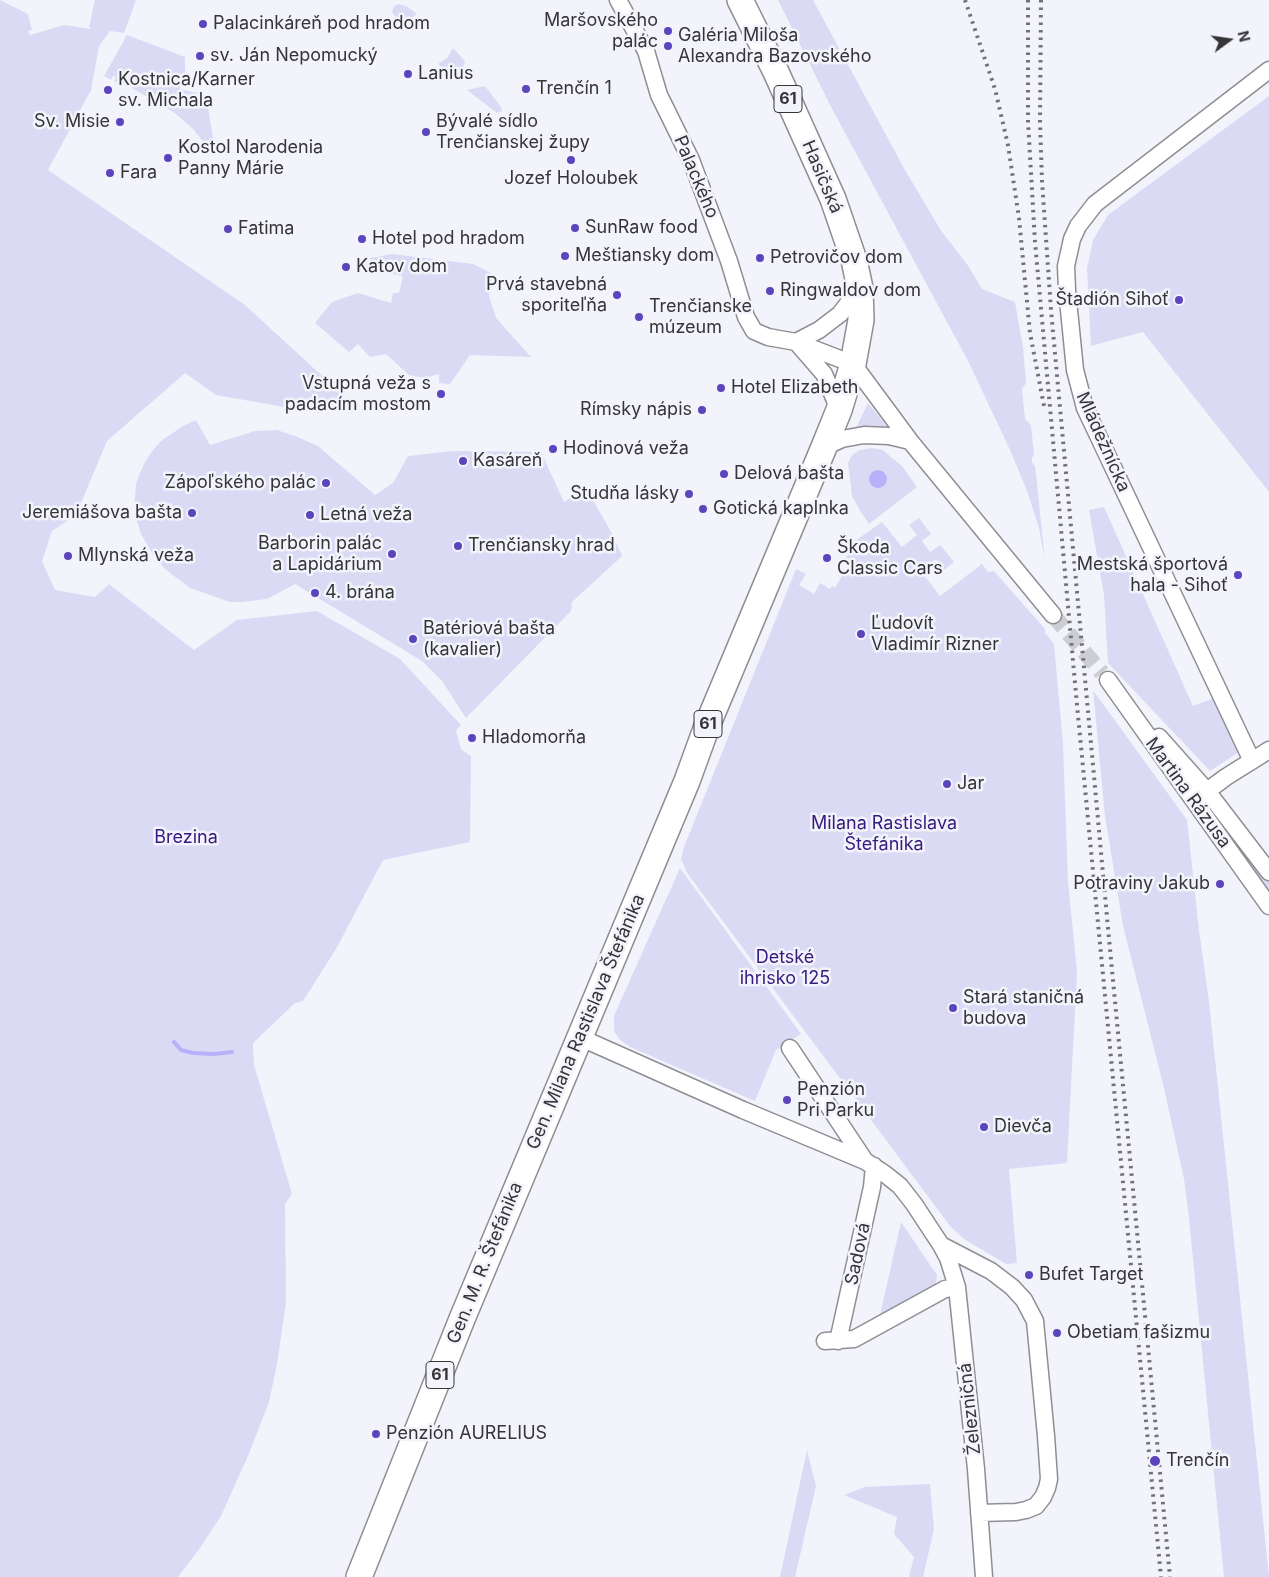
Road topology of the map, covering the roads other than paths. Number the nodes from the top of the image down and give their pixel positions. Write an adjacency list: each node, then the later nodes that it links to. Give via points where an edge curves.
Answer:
1 (618, 0): 5 (street, Palackého, via 646,51 659,95 691,160 746,316 754,331)
2 (740, 0): 4 (main road, Hasičská / 61, via 833,199)
3 (1269, 70): 12 (street, Mládežnícka, via 1096,204 1078,226 1066,266 1075,370 1085,408)
4 (860, 288): 5 (street, via 840,314 819,330); 6 (main road, Hasičská / 61, via 861,320)
5 (789, 341): 6 (street, Palackého); 7 (street, via 824,374)
6 (853, 364): 7 (main road, 61); 8 (street)
7 (839, 410): 9 (main road, 61)
8 (910, 441): 9 (street, via 864,435); 10 (street)
9 (824, 447): 17 (main road, Gen. Milana Rastislava Štefánika / 61)
10 (1053, 615)
11 (1269, 750): 12 (street)
12 (1252, 761): 13 (street)
13 (1207, 791): 14 (street); 14 (street, Martina Rázusa, via 1105,677); 15 (street, Martina Rázusa)
14 (1193, 802): 16 (street, Martina Rázusa)
15 (1269, 872)
16 (1269, 906)
17 (580, 1037): 19 (street); 20 (main road, Gen. Milana Rastislava Štefánika / 61)
18 (790, 1048): 19 (street)
19 (870, 1163): 21 (street, Železničná, via 900,1186); 22 (street, Sadová, via 872,1187 832,1341 854,1339 945,1289)
20 (523, 1173): 24 (main road, Gen. M. R. Štefánika / 61)
21 (941, 1245): 22 (street, Železničná); 23 (street, via 991,1271 1012,1287 1024,1300 1035,1321 1046,1436 1047,1488 1036,1506 1026,1510)
22 (957, 1287): 23 (street, Železničná)
23 (979, 1513): 25 (street, Železničná)
24 (359, 1577)
25 (984, 1577)

